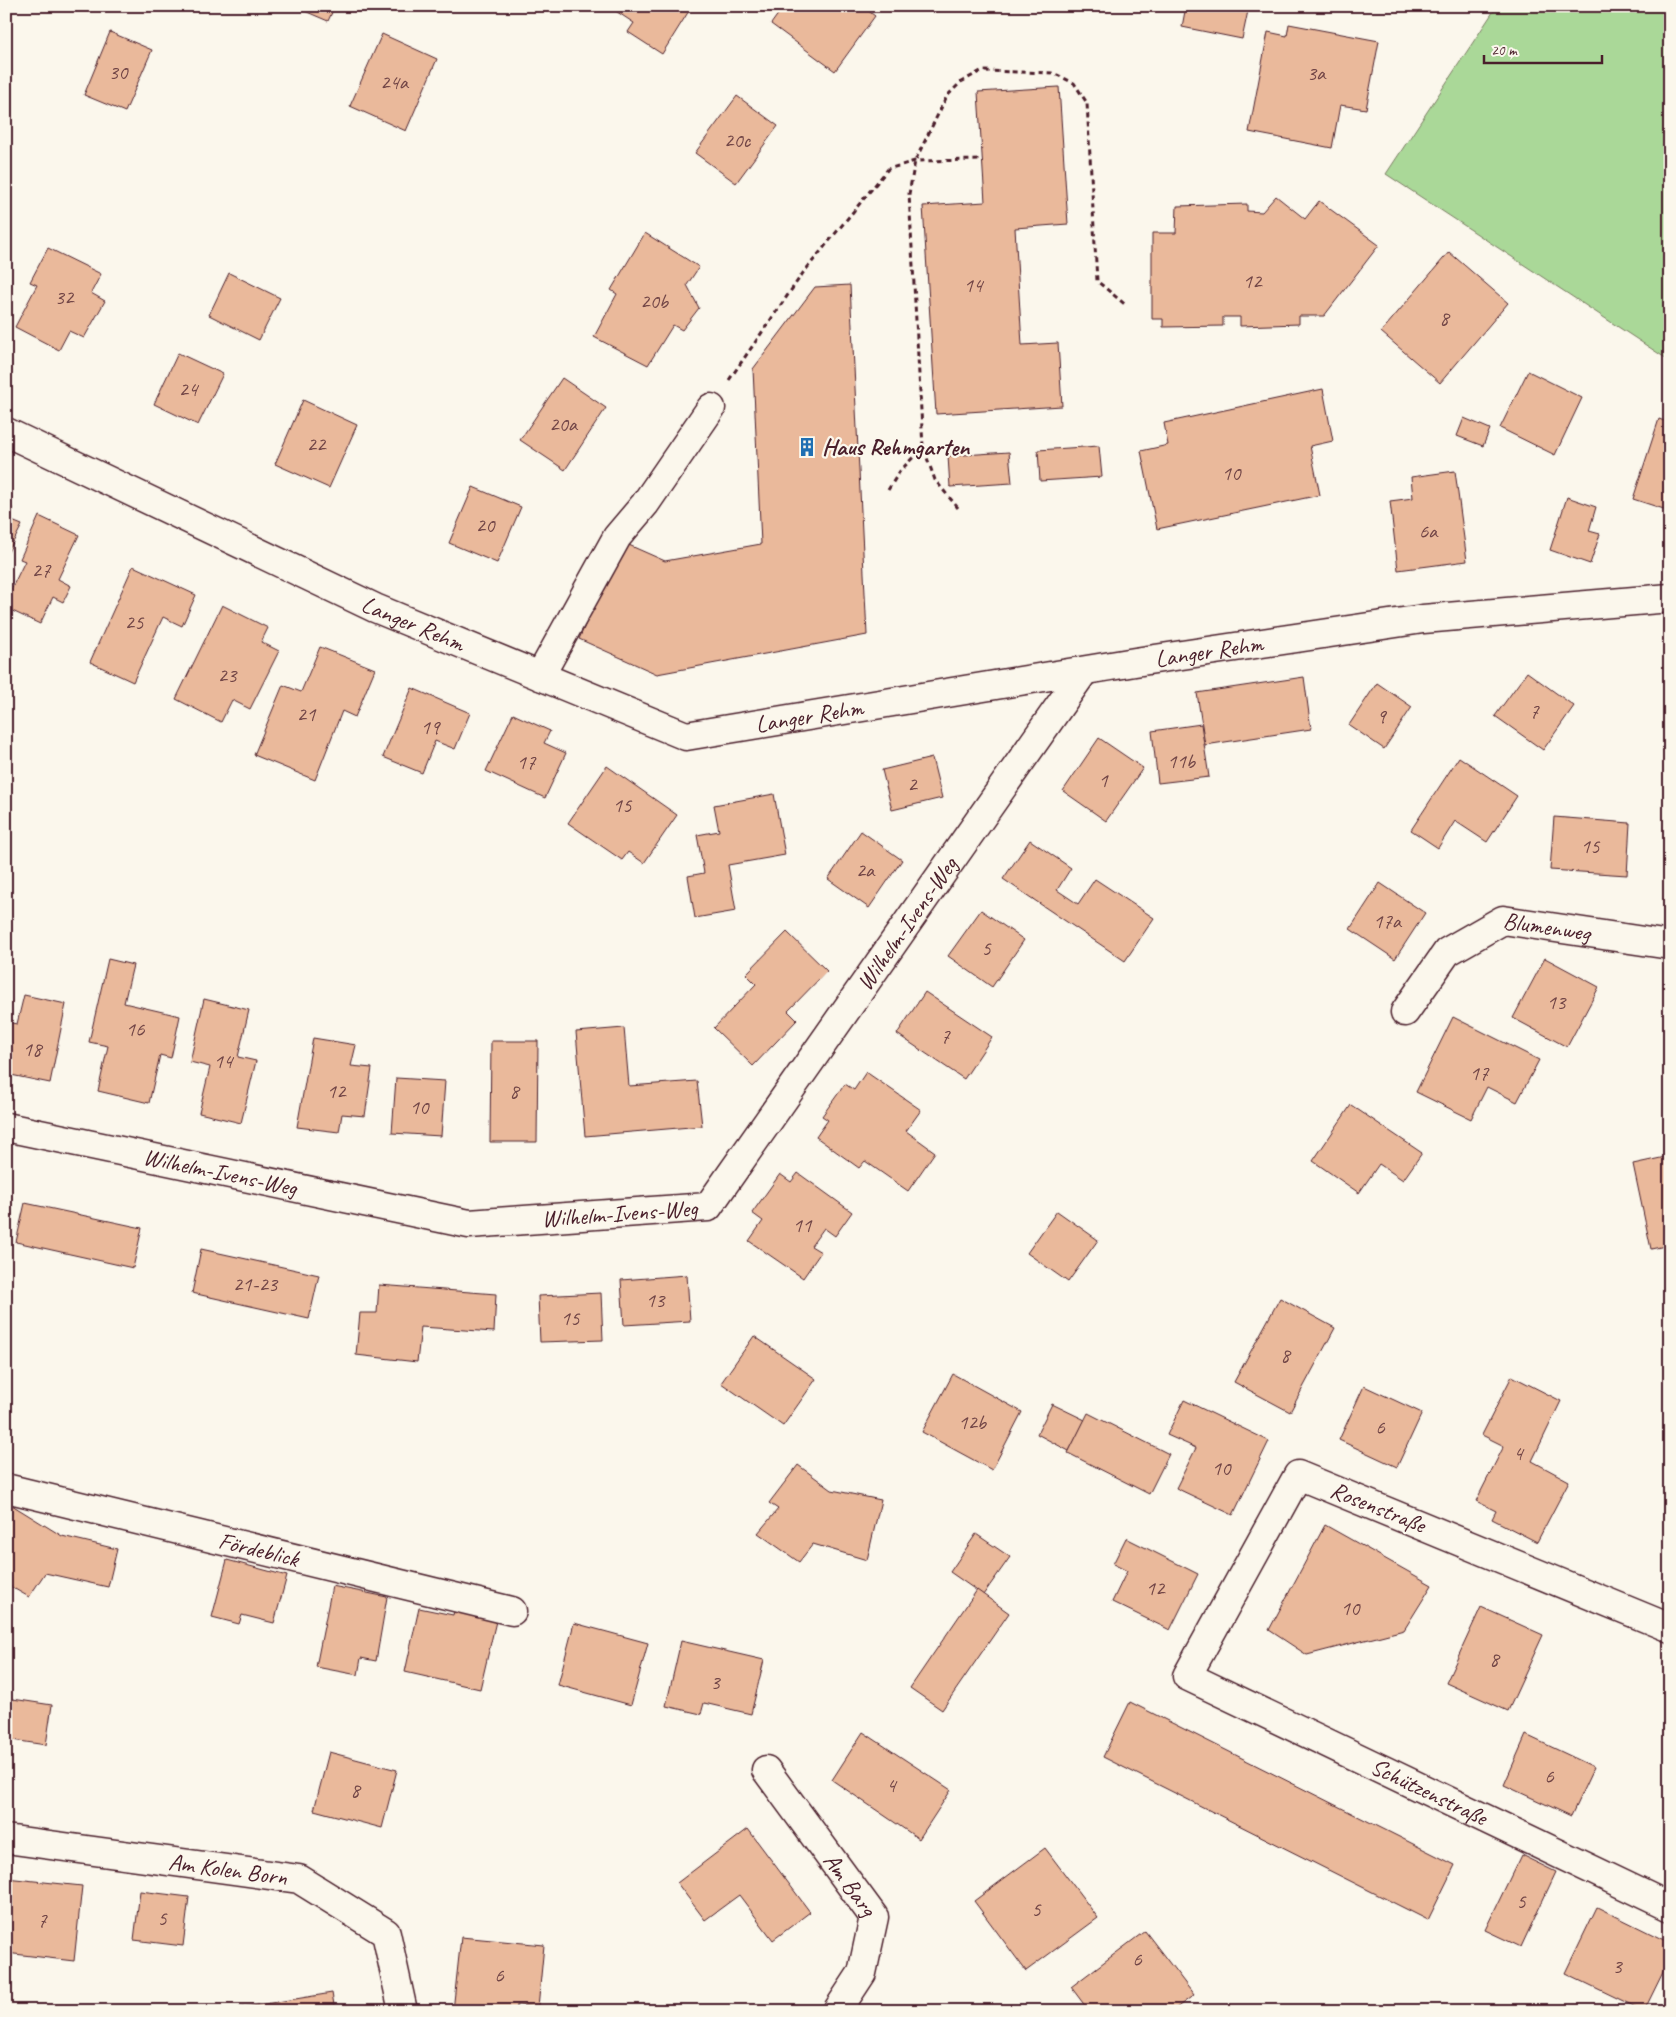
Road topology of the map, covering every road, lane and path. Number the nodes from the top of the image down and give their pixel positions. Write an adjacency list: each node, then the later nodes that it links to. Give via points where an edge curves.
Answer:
1 (982, 160): 2 (path)
2 (915, 161): 3 (path, via 947,96 961,82 981,71 1053,73 1074,83 1087,103 1097,281); 4 (path, via 888,169 803,273); 6 (path, via 909,194)
3 (1126, 306)
4 (711, 408): 11 (street, via 645,504 617,537)
5 (6, 432): 11 (street, Langer Rehm, via 375,608)
6 (923, 447): 7 (path); 8 (path, via 935,480)
7 (888, 490)
8 (958, 508)
9 (1670, 598): 10 (street, Langer Rehm, via 1423,619)
10 (1084, 671): 11 (street, Langer Rehm, via 686,736); 14 (street, Wilhelm-Ivens-Weg, via 708,1207 469,1224)
11 (540, 676)
12 (1670, 945): 13 (street, Blumenweg, via 1503,920 1446,952)
13 (1405, 1012)
14 (6, 1128)
15 (6, 1488): 16 (street, Fördeblick)
16 (512, 1611)
17 (1670, 1628): 18 (street, Rosenstraße, via 1298,1475)
18 (1187, 1676): 21 (street, Schützenstraße)
19 (766, 1770): 23 (street, Am Barg, via 874,1917 862,1973)
20 (6, 1839): 22 (street, Am Kolen Born, via 298,1879 386,1933)
21 (1670, 1907)
22 (403, 2011)
23 (836, 2011)

